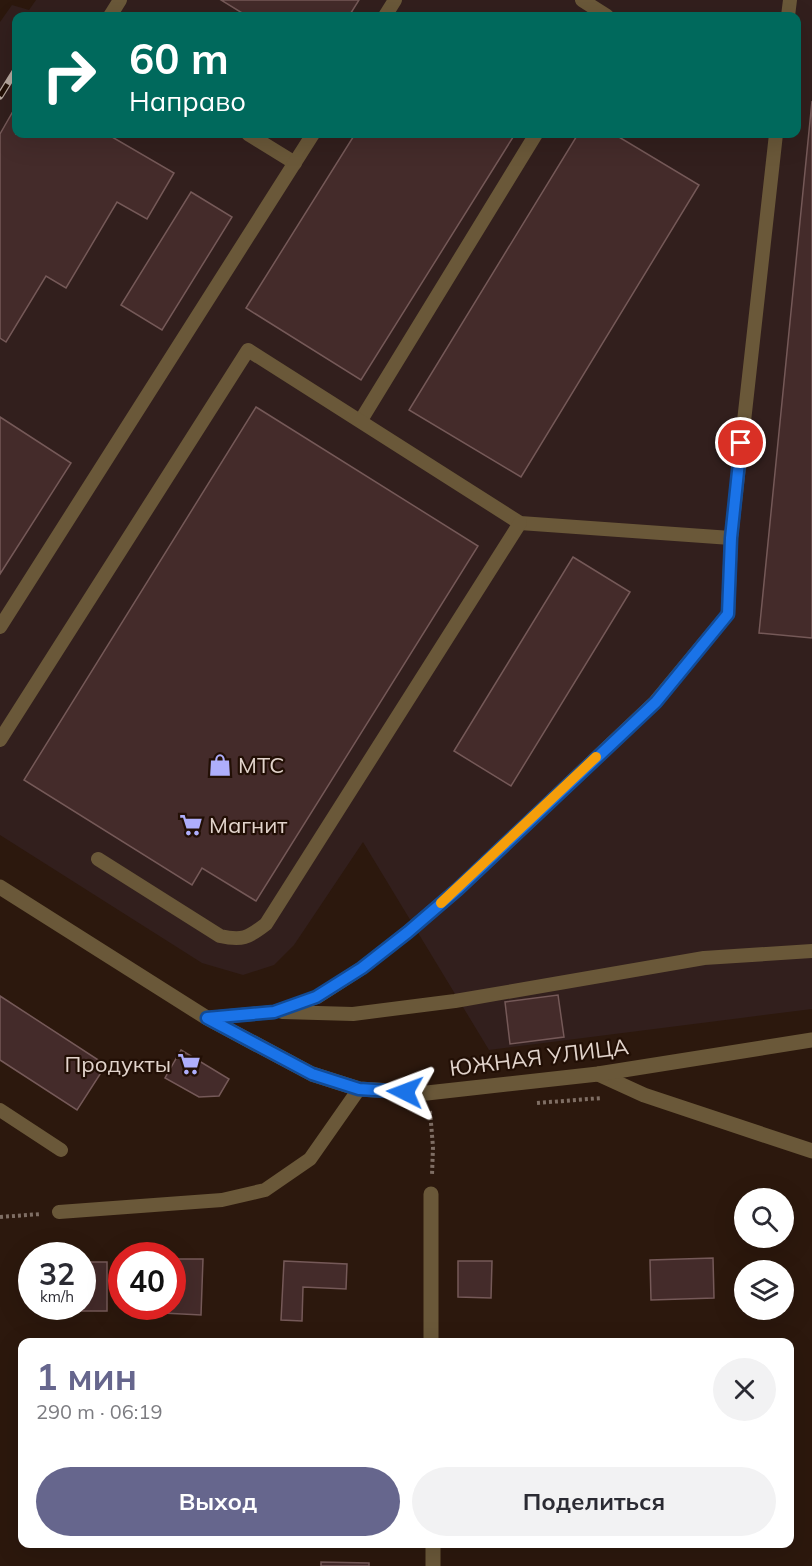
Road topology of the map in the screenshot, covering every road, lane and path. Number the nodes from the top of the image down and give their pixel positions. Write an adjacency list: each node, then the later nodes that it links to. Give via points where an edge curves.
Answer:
1 (582, 0): 2 (lane)
2 (601, 12)
3 (254, 138): 7 (lane)
4 (311, 138): 7 (lane)
5 (534, 138): 8 (lane)
6 (776, 138): 10 (lane)
7 (295, 163): 11 (lane)
8 (361, 420): 9 (lane); 12 (lane, via 248,350)
9 (520, 523): 10 (lane); 13 (lane, via 266,924 250,936 235,940 220,936)
10 (731, 538): 16 (lane, via 728,614 656,702 404,935 316,997)
11 (0, 627)
12 (0, 740)
13 (98, 859)
14 (0, 887): 17 (street, ЮЖНАЯ УЛИЦА)
15 (812, 951): 16 (lane, via 704,958 455,1001 353,1014)
16 (274, 1012): 17 (lane)
17 (207, 1018): 20 (street, ЮЖНАЯ УЛИЦА, via 312,1074)
18 (812, 1040): 19 (street, ЮЖНАЯ УЛИЦА)
19 (598, 1074): 21 (street, ЮЖНАЯ УЛИЦА); 24 (street, via 644,1095)
20 (359, 1089): 21 (street, ЮЖНАЯ УЛИЦА); 26 (lane, via 310,1159 265,1190 222,1200)
21 (427, 1093): 25 (path, via 434,1147)
22 (0, 1110): 23 (lane)
23 (61, 1150)
24 (812, 1151)
25 (430, 1194): 28 (street)
26 (59, 1212): 27 (path)
27 (0, 1217)
28 (431, 1338)
29 (433, 1548): 30 (street)
30 (433, 1566)

